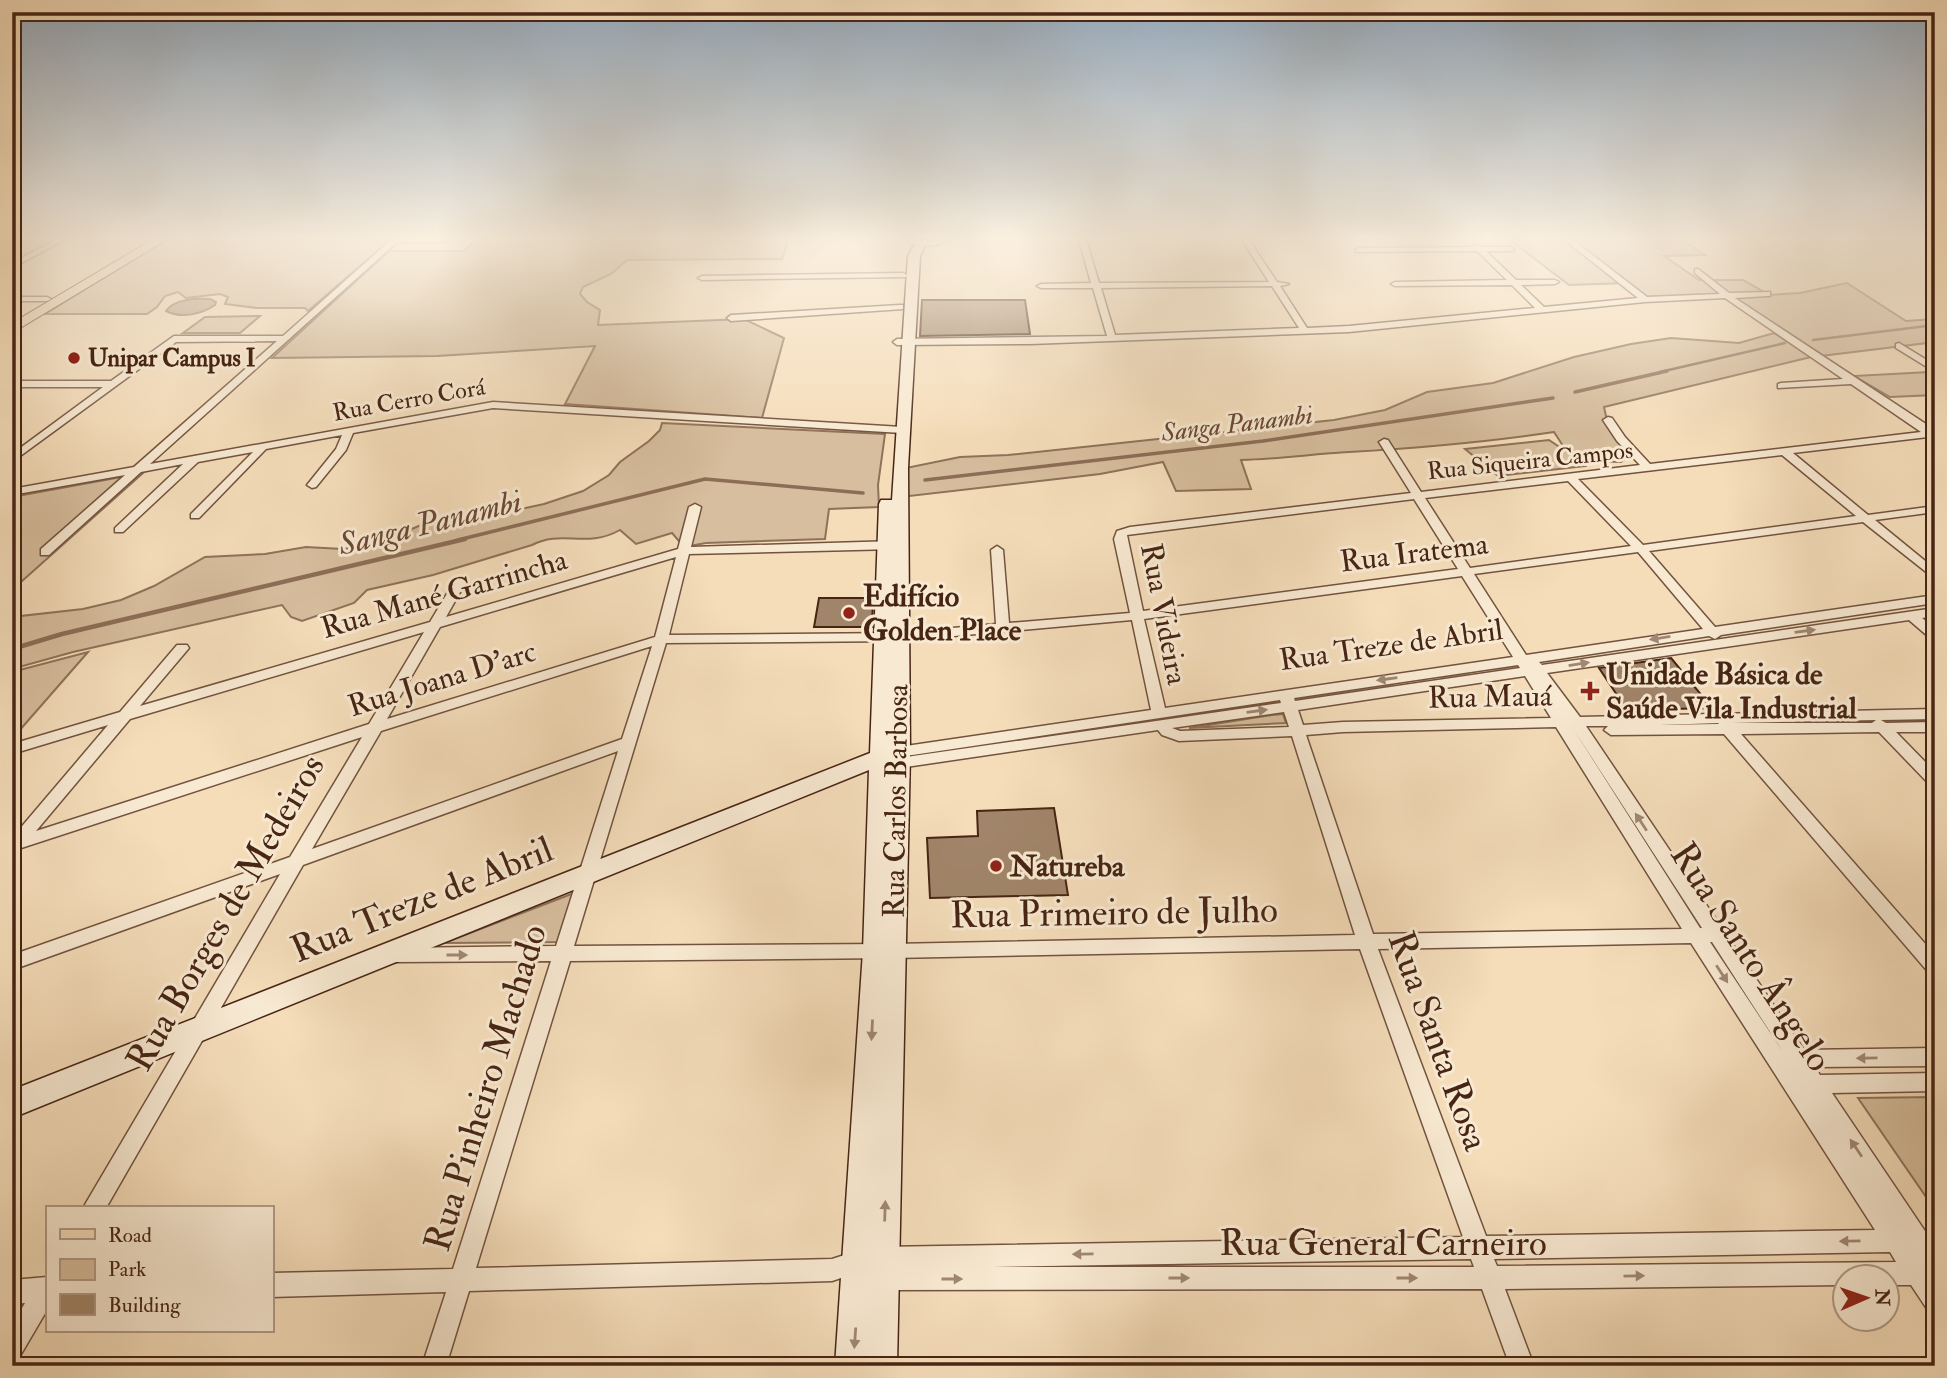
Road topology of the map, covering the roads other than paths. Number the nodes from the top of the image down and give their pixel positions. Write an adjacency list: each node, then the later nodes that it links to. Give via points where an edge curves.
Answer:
1 (46, 304): 13 (main road)
2 (321, 304): 16 (street)
3 (907, 304): 18 (street, Rua Carlos Barbosa)
4 (1103, 304): 17 (street)
5 (1288, 304): 15 (street)
6 (1299, 304): 14 (street)
7 (1537, 304): 11 (street)
8 (1605, 304): 11 (street)
9 (1739, 304): 21 (street)
10 (900, 307): 12 (street); 18 (street, Rua Carlos Barbosa)
11 (1543, 311): 14 (street)
12 (731, 318)
13 (13, 323)
14 (1316, 330): 15 (street)
15 (1305, 331): 17 (street)
16 (282, 338): 23 (street, via 174,339); 35 (street)
17 (1112, 338): 18 (street)
18 (902, 342): 26 (street, Rua Carlos Barbosa)
19 (1899, 346): 20 (street)
20 (1935, 369)
21 (1853, 381): 24 (street); 28 (street)
22 (12, 384): 23 (street)
23 (112, 384): 32 (street)
24 (1781, 386)
25 (1608, 420): 34 (street)
26 (896, 430): 27 (street, Rua Cerro Corá, via 493,405); 46 (street, Rua Carlos Barbosa)
27 (348, 432): 30 (street, Rua Cerro Corá); 37 (street, via 341,450)
28 (1933, 435): 31 (street, Rua Siqueira Campos)
29 (1384, 442): 39 (street, Rua Santo Ângelo)
30 (262, 447): 33 (street, Rua Cerro Corá); 42 (street)
31 (1785, 452): 34 (street, Rua Siqueira Campos); 43 (street)
32 (12, 459)
33 (194, 460): 35 (street, Rua Cerro Corá); 44 (street)
34 (1649, 469): 36 (street, Rua Siqueira Campos)
35 (132, 472): 38 (street, Rua Cerro Corá); 50 (street)
36 (1572, 478): 39 (street, Rua Siqueira Campos); 48 (street)
37 (312, 485)
38 (12, 492)
39 (1419, 495): 45 (street, Rua Siqueira Campos); 51 (street, Rua Santo Ângelo)
40 (695, 508): 49 (street, Rua Pinheiro Machado)
41 (1935, 509): 43 (street, Rua Iratema)
42 (195, 516)
43 (1866, 517): 48 (street, Rua Iratema); 52 (street)
44 (120, 530)
45 (1130, 530): 56 (street, Rua Videira, via 1121,533 1120,539)
46 (892, 545): 49 (street, Rua Mané Garrincha); 61 (street, Rua Carlos Barbosa)
47 (997, 550): 58 (street)
48 (1641, 550): 51 (street, Rua Iratema); 59 (street)
49 (684, 551): 57 (street, Rua Mané Garrincha); 62 (street, Rua Pinheiro Machado)
50 (45, 552)
51 (1466, 573): 56 (street, Rua Iratema); 65 (street, Rua Santo Ângelo)
52 (1935, 575)
53 (461, 580): 57 (street, Rua Borges de Medeiros)
54 (1935, 599): 55 (street, Rua Treze de Abril)
55 (1920, 612): 59 (street, Rua Treze de Abril); 60 (street); 63 (street, Rua Treze de Abril, one-way to 55)
56 (1136, 616): 58 (street, Rua Iratema); 70 (street, Rua Videira)
57 (435, 624): 69 (street, Rua Mané Garrincha); 73 (street, Rua Borges de Medeiros)
58 (1003, 628): 61 (street, Rua Iratema)
59 (1710, 631): 63 (street); 65 (street, Rua Treze de Abril, one-way to 65)
60 (1935, 635)
61 (891, 638): 62 (street, Rua Joana D'arc); 79 (street, Rua Carlos Barbosa)
62 (661, 639): 73 (street, Rua Joana D'arc); 77 (street, Rua Pinheiro Machado)
63 (1723, 643): 65 (street, Rua Treze de Abril, one-way to 63)
64 (182, 648): 69 (street)
65 (1526, 661): 66 (street, Rua Treze de Abril); 72 (street, Rua Santo Ângelo)
66 (1287, 700): 70 (street, Rua Treze de Abril); 76 (street, Rua Santa Rosa)
67 (1935, 713): 68 (street)
68 (1868, 714): 71 (street); 74 (street)
69 (126, 715): 78 (street, Rua Mané Garrincha); 81 (street)
70 (1161, 718): 76 (street, via 1167,732 1179,736); 79 (street, Rua Treze de Abril)
71 (1723, 723): 72 (street); 74 (street); 90 (street)
72 (1571, 726): 76 (street); 84 (street, Rua Santo Ângelo)
73 (373, 727): 81 (street, Rua Joana D'arc); 82 (street, Rua Borges de Medeiros)
74 (1882, 727): 75 (street); 80 (street)
75 (1935, 727)
76 (1300, 733): 85 (street, Rua Santa Rosa)
77 (627, 743): 82 (street); 83 (street, Rua Pinheiro Machado)
78 (12, 749)
79 (884, 760): 83 (street, Rua Treze de Abril); 86 (street, Rua Carlos Barbosa)
80 (1935, 781)
81 (14, 846)
82 (301, 858): 89 (street); 91 (street, Rua Borges de Medeiros)
83 (589, 872): 87 (street, Rua Treze de Abril); 88 (street, Rua Pinheiro Machado)
84 (1705, 935): 85 (street, Rua Primeiro de Julho); 93 (street, Rua Santo Ângelo); 94 (street, Rua Santo Ângelo, one-way to 94)
85 (1366, 940): 86 (street, Rua Primeiro de Julho); 100 (street, Rua Santa Rosa)
86 (884, 951): 88 (street, Rua Primeiro de Julho); 101 (street, Rua Carlos Barbosa)
87 (389, 955): 88 (street, Rua Primeiro de Julho, one-way to 88); 91 (street, Rua Treze de Abril)
88 (563, 956): 104 (street, Rua Pinheiro Machado)
89 (12, 963)
90 (1935, 968)
91 (201, 1028): 97 (street, Rua Treze de Abril); 98 (street, Rua Borges de Medeiros)
92 (1935, 1057): 93 (street, one-way to 93)
93 (1798, 1059): 94 (street); 96 (street, Rua Santo Ângelo)
94 (1778, 1060): 96 (street, Rua Santo Ângelo)
95 (1935, 1082): 96 (street)
96 (1804, 1084): 99 (street)
97 (12, 1104)
98 (95, 1206)
99 (1906, 1240): 100 (street, one-way to 100); 102 (street)
100 (1477, 1247): 101 (street, one-way to 101); 103 (street, Rua Santa Rosa)
101 (864, 1269): 103 (street, Rua General Carneiro, one-way to 103); 104 (street, Rua General Carneiro); 112 (street, Rua Carlos Barbosa, one-way to 112); 113 (street, Rua Carlos Barbosa)
102 (1929, 1271): 103 (street, Rua General Carneiro, one-way to 102); 109 (street)
103 (1489, 1278): 114 (street, Rua Santa Rosa)
104 (461, 1281): 105 (street, Rua General Carneiro); 111 (street, Rua Pinheiro Machado)
105 (273, 1285)
106 (46, 1289): 108 (street)
107 (46, 1291): 110 (street)
108 (12, 1292)
109 (1935, 1301)
110 (12, 1348)
111 (434, 1366)
112 (853, 1366)
113 (879, 1366)
114 (1522, 1366)

